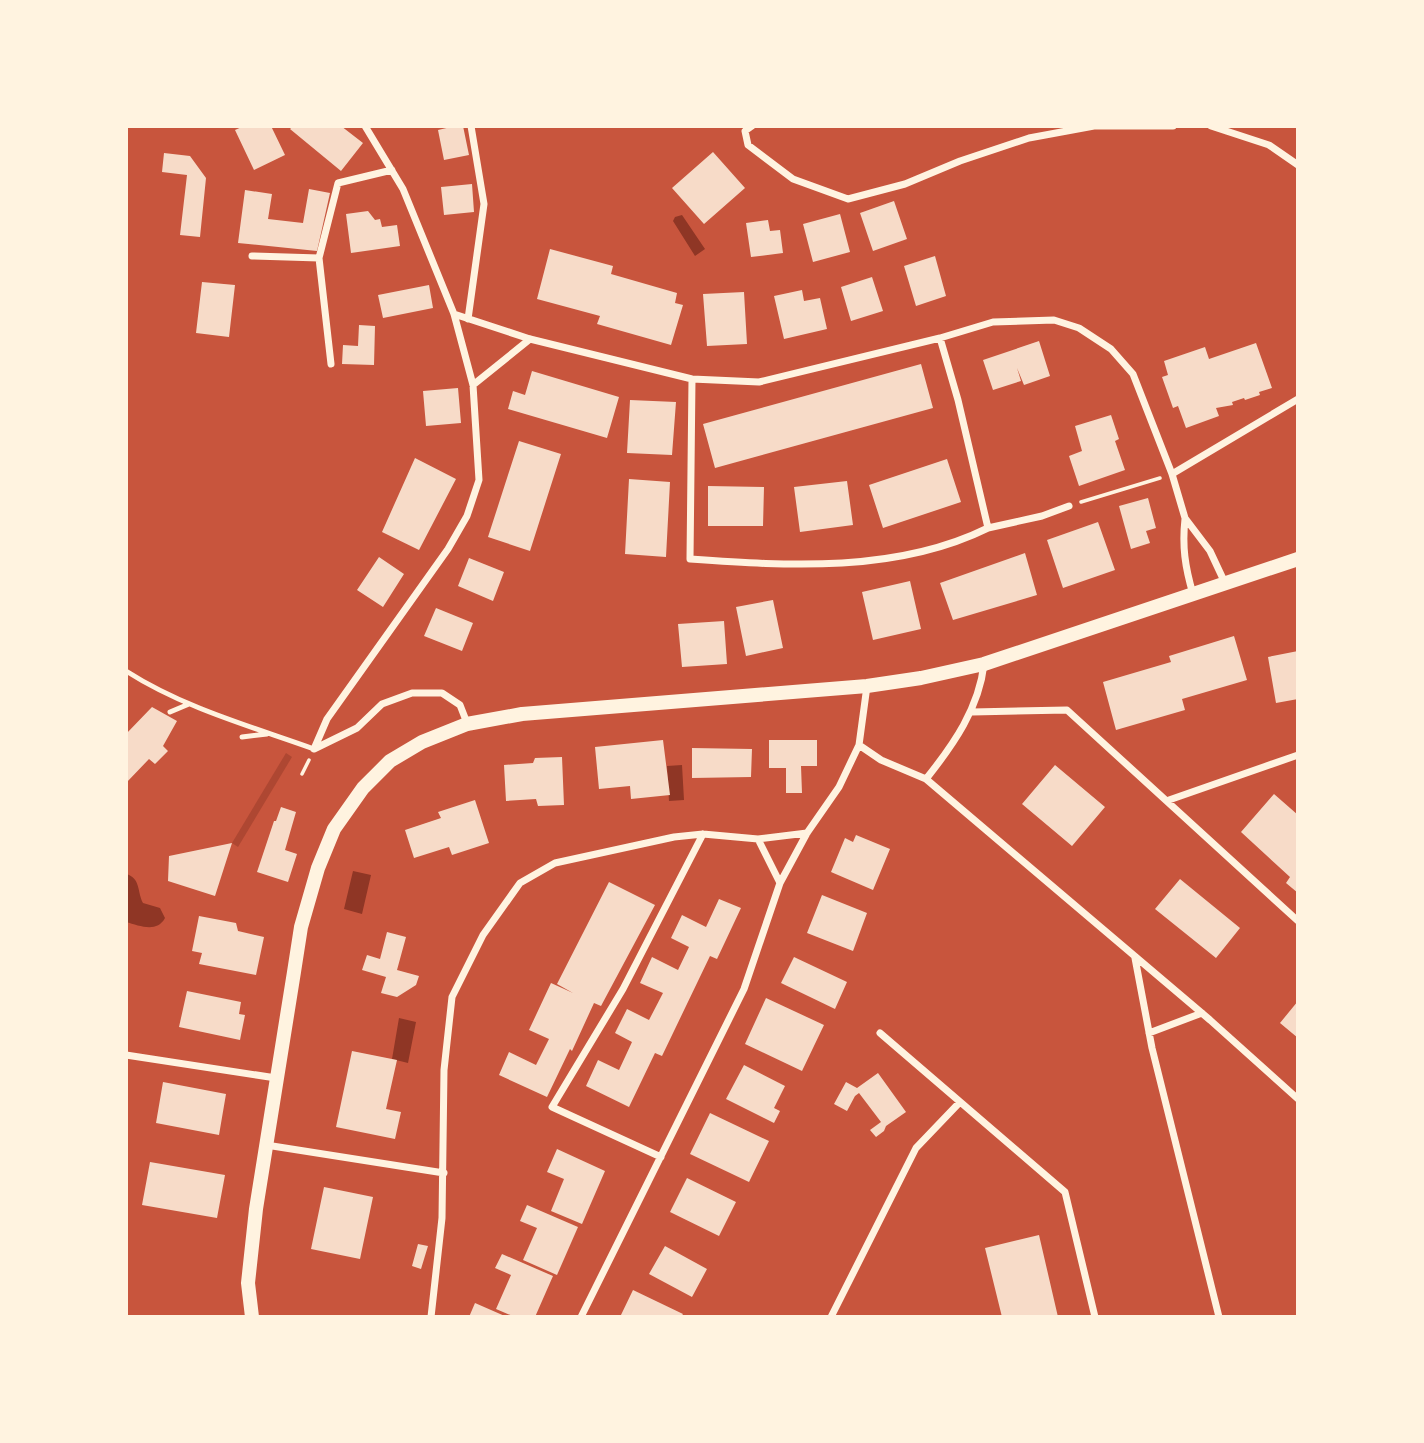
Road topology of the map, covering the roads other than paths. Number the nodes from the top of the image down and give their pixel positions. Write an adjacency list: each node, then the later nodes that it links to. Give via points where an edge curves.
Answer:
1 (365, 126): 8 (street)
2 (471, 126): 12 (street, via 484,204)
3 (1095, 126): 4 (street); 6 (street, via 1030,138 905,184 848,199 793,179 748,145)
4 (1173, 126)
5 (1211, 126): 7 (street, via 1269,145)
6 (749, 129)
7 (1298, 165)
8 (392, 170): 10 (street, via 338,183); 11 (street)
9 (252, 256): 10 (street)
10 (319, 258): 15 (street)
11 (454, 314): 12 (street); 17 (street)
12 (468, 319): 14 (street)
13 (940, 338): 16 (street, via 759,382); 19 (street, via 993,322 1054,320 1079,328 1111,349 1133,374); 22 (street)
14 (530, 339): 16 (street); 17 (street)
15 (331, 364)
16 (692, 379): 22 (street, via 690,559 782,565 872,561 961,541)
17 (473, 385): 36 (street, via 479,480 467,516 327,719)
18 (1298, 399): 19 (street)
19 (1172, 474): 21 (street)
20 (1069, 506): 22 (street)
21 (1185, 518): 24 (street, via 1210,551); 25 (street, via 1182,544)
22 (988, 528)
23 (1298, 559): 24 (main road)
24 (1225, 583): 25 (main road)
25 (1193, 594): 26 (main road)
26 (984, 664): 28 (main road); 31 (street)
27 (126, 671): 29 (lane)
28 (867, 686): 32 (main road, via 522,714); 35 (street)
29 (189, 704): 30 (lane); 33 (lane)
30 (170, 712)
31 (972, 712): 38 (street); 39 (street, via 1067,710)
32 (467, 724): 36 (street, via 460,705 442,693 412,693 382,704 357,728); 50 (main road, via 390,761 363,788 334,829 301,926)
33 (270, 733): 34 (lane); 36 (lane)
34 (243, 737)
35 (859, 745): 38 (street); 40 (street, via 839,787)
36 (314, 749)
37 (1298, 755): 39 (street)
38 (926, 779): 45 (street)
39 (1168, 800): 44 (street)
40 (807, 833): 42 (street); 43 (street)
41 (704, 834): 42 (street); 54 (street, via 623,989 552,1107); 55 (street, via 674,836 555,863 520,883 483,935 452,997 444,1070)
42 (758, 839): 43 (street)
43 (780, 883): 54 (street, via 744,989)
44 (1298, 921)
45 (1135, 957): 46 (street); 48 (street)
46 (1202, 1013): 48 (street); 51 (street)
47 (880, 1033): 52 (street)
48 (1149, 1033): 61 (street)
49 (126, 1055): 50 (street)
50 (276, 1078): 53 (main road)
51 (1298, 1099)
52 (960, 1102): 59 (street, via 916,1148); 60 (street, via 1065,1192)
53 (266, 1145): 55 (street); 56 (main road, via 248,1283)
54 (661, 1157): 58 (street)
55 (444, 1173): 57 (street)
56 (252, 1317)
57 (431, 1317)
58 (581, 1317)
59 (831, 1317)
60 (1095, 1317)
61 (1219, 1317)

